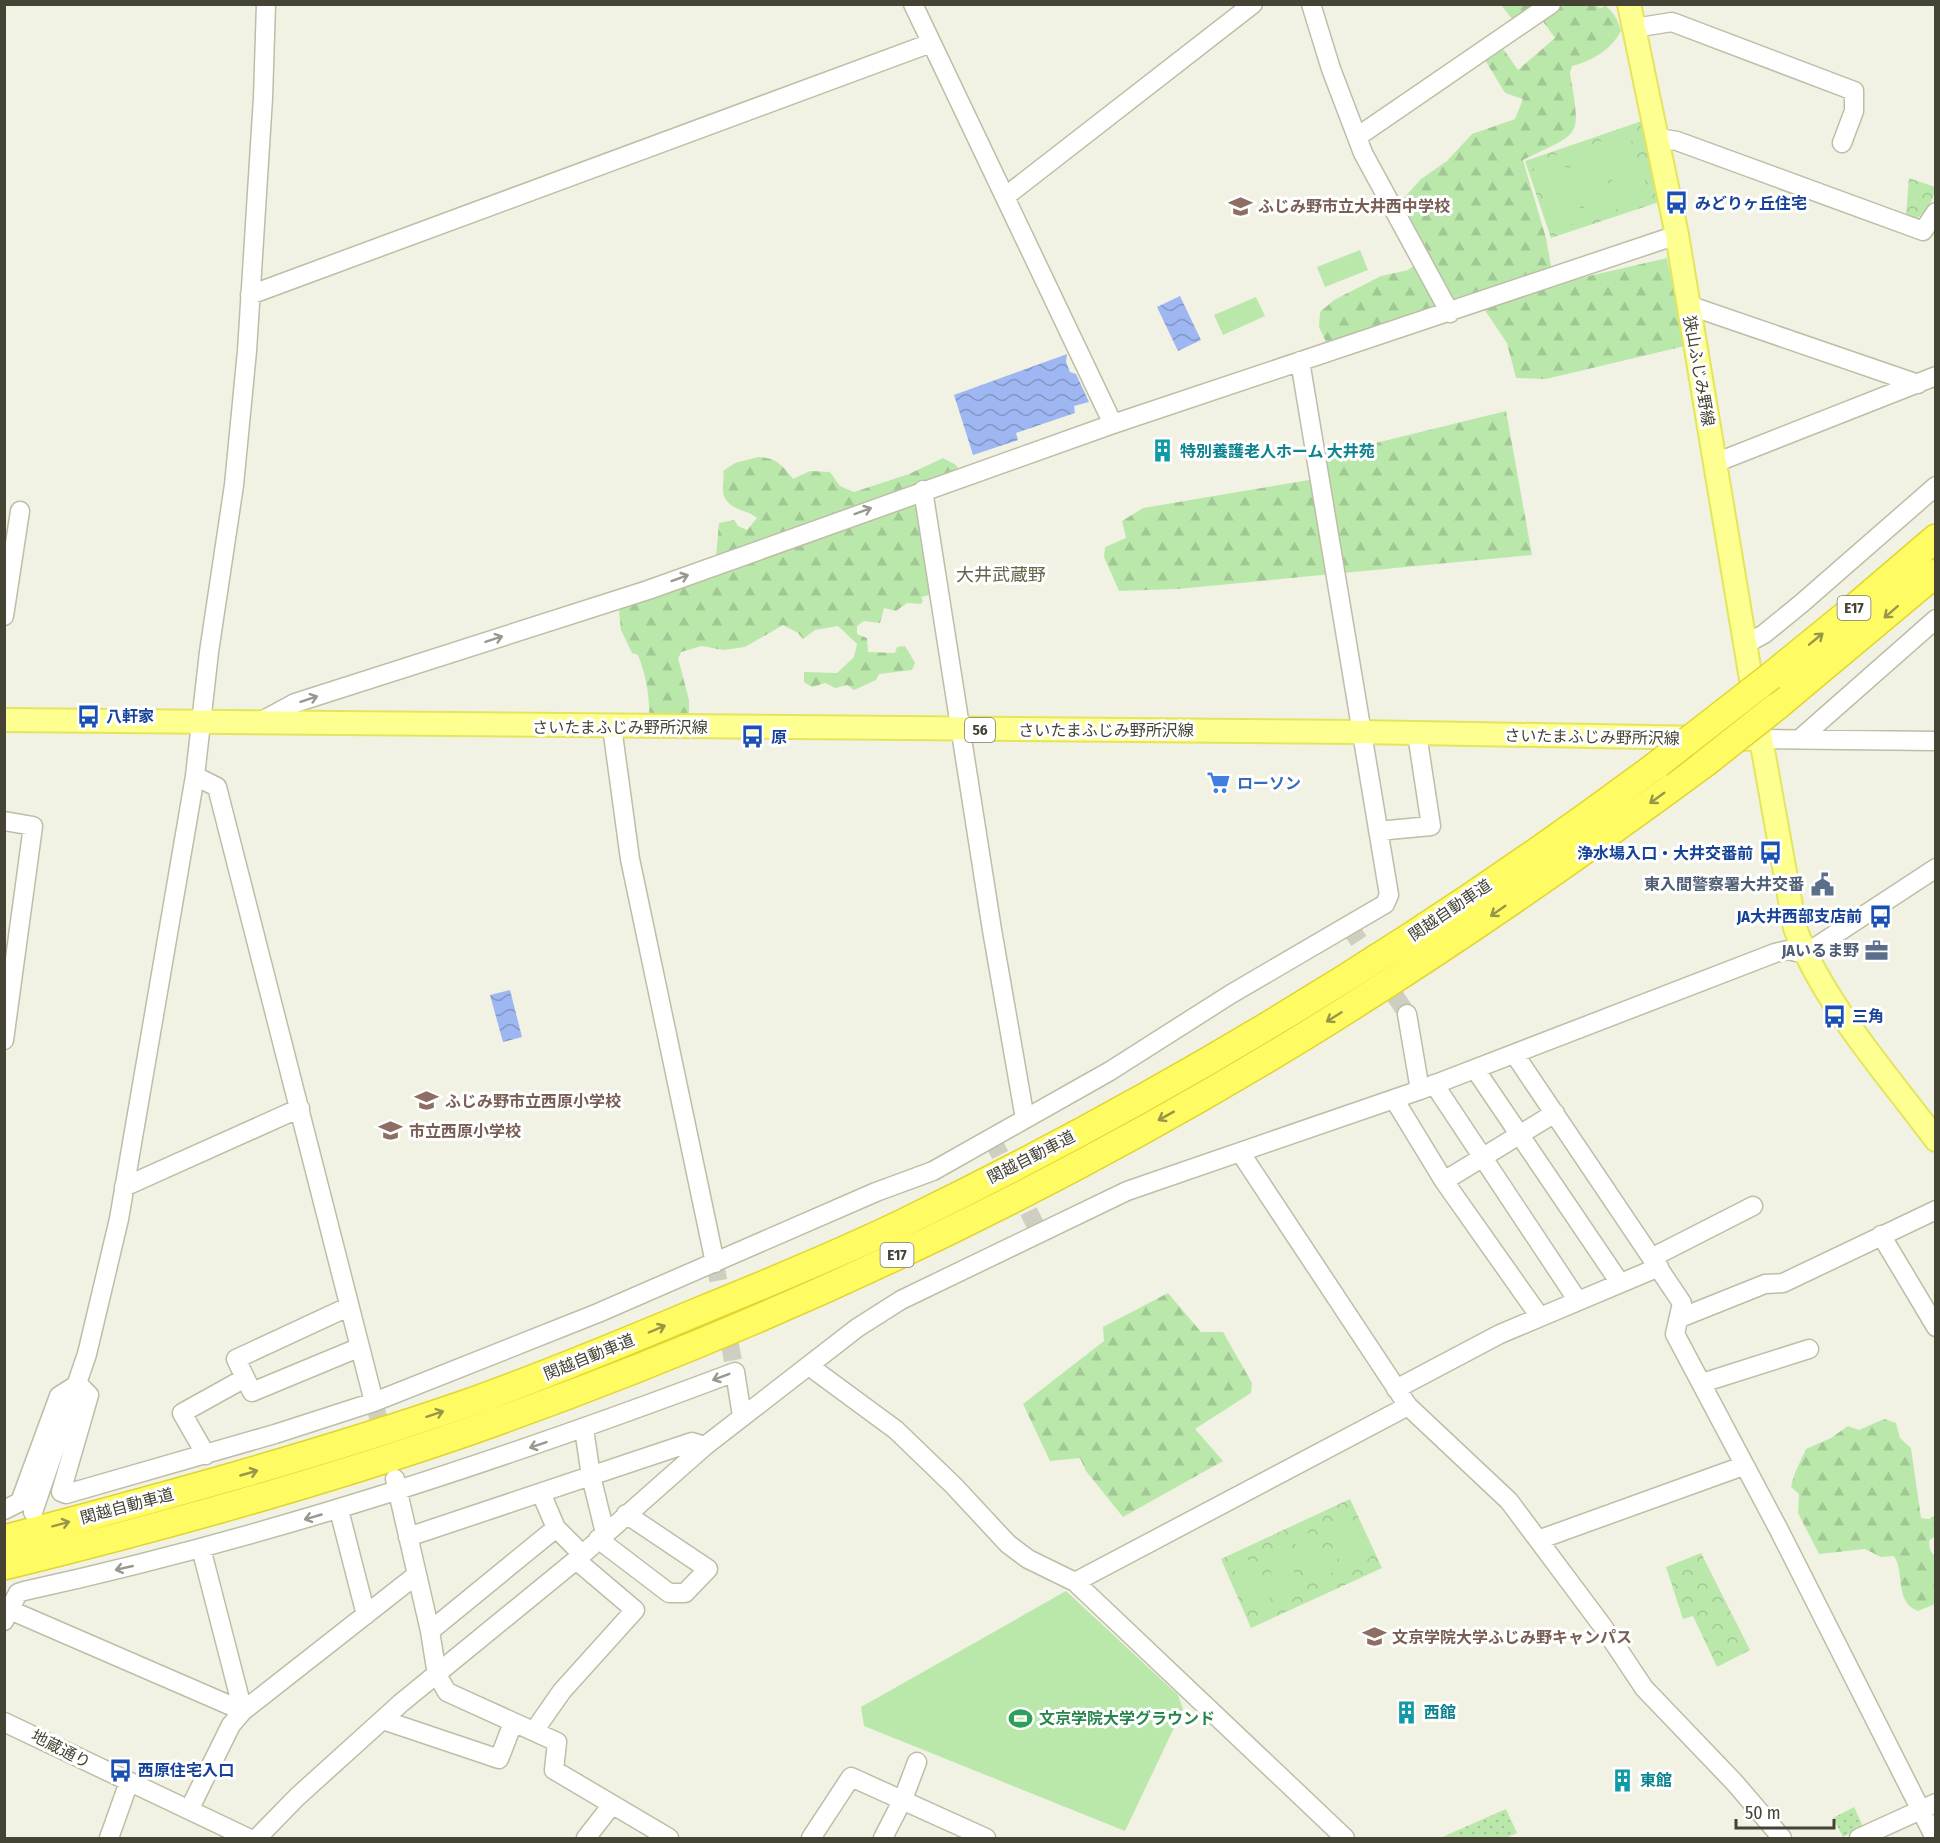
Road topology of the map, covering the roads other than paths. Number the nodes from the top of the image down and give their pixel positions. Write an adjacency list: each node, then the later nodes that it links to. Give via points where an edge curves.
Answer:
1 (266, 4): 15 (street)
2 (914, 4): 8 (street)
3 (1253, 4): 12 (street)
4 (1311, 4): 9 (street)
5 (1551, 4): 9 (street)
6 (1629, 4): 7 (main road, 狭山ふじみ野線)
7 (1634, 28): 10 (main road, 狭山ふじみ野線); 11 (street, via 1672,22 1854,91 1854,111)
8 (931, 43): 12 (street); 15 (street)
9 (1357, 137): 17 (street)
10 (1658, 138): 13 (street, via 1677,141 1923,231); 14 (main road, 狭山ふじみ野線)
11 (1842, 143)
12 (1006, 196): 21 (street)
13 (1935, 212)
14 (1677, 235): 16 (main road, 狭山ふじみ野線); 17 (street)
15 (250, 295): 32 (street, via 234,485)
16 (1688, 305): 20 (street); 22 (main road, 狭山ふじみ野線)
17 (1450, 313): 18 (street)
18 (1300, 361): 21 (street); 36 (street)
19 (1935, 376): 20 (street)
20 (1918, 384): 22 (street)
21 (1113, 424): 24 (street)
22 (1715, 463): 30 (main road, 狭山ふじみ野線)
23 (1935, 486): 30 (street, via 1802,603)
24 (923, 490): 33 (street, one-way to 24, via 295,703 648,590); 35 (street)
25 (20, 511): 28 (street)
26 (1935, 538): 96 (highway, 関越自動車道 / E17, one-way to 26, bridge, via 280,1464 466,1404 633,1339 900,1224 1159,1089 1285,1016 1516,866 1658,764 1771,676)
27 (1935, 573): 100 (highway, 関越自動車道 / E17, one-way to 100, bridge, via 1704,764 1491,916 1300,1039 1066,1170 910,1248 656,1360 473,1430 289,1491)
28 (4, 616)
29 (1935, 619): 38 (street)
30 (1746, 644): 39 (main road, 狭山ふじみ野線)
31 (4, 720): 32 (main road, さいたまふじみ野所沢線 / 56)
32 (200, 724): 33 (main road, さいたまふじみ野所沢線 / 56); 41 (street)
33 (256, 724): 34 (main road, さいたまふじみ野所沢線 / 56)
34 (612, 727): 35 (main road, さいたまふじみ野所沢線 / 56); 65 (street, via 630,859)
35 (959, 729): 36 (main road, さいたまふじみ野所沢線 / 56); 54 (street)
36 (1360, 732): 37 (main road, さいたまふじみ野所沢線 / 56); 43 (street)
37 (1417, 734): 39 (main road, さいたまふじみ野所沢線 / 56); 43 (street, via 1431,826)
38 (1802, 737): 39 (street); 40 (street)
39 (1761, 739): 45 (main road, via 1789,901)
40 (1935, 741)
41 (195, 776): 52 (street, via 217,787); 60 (street)
42 (4, 821): 47 (street, via 33,826)
43 (1378, 831): 54 (street, via 1389,895 1384,904)
44 (1935, 868): 45 (street)
45 (1805, 954): 48 (street, via 1788,950 1775,953); 56 (main road, via 1822,986)
46 (1407, 1014): 50 (street)
47 (4, 1040)
48 (1515, 1054): 49 (street); 53 (street)
49 (1475, 1069): 50 (street); 55 (street)
50 (1427, 1087): 51 (street); 58 (street)
51 (1394, 1099): 57 (street); 59 (street)
52 (300, 1108): 60 (street); 68 (street)
53 (1555, 1113): 55 (street); 64 (street)
54 (1025, 1119): 65 (street, via 933,1171)
55 (1519, 1136): 58 (street); 66 (street)
56 (1935, 1140)
57 (1240, 1152): 74 (street, via 1127,1191 901,1300); 78 (street)
58 (1482, 1159): 59 (street); 67 (street)
59 (1444, 1181): 69 (street)
60 (124, 1187): 77 (street)
61 (1753, 1206): 64 (street)
62 (1935, 1210): 63 (street)
63 (1881, 1235): 70 (street, via 1783,1283 1765,1284); 71 (street)
64 (1656, 1262): 66 (street); 70 (street, via 1682,1303)
65 (715, 1263): 79 (street)
66 (1620, 1283): 67 (street)
67 (1578, 1300): 69 (street)
68 (348, 1307): 72 (street); 75 (street, via 236,1359)
69 (1540, 1317): 78 (street)
70 (1680, 1318): 76 (street, via 1676,1335)
71 (1935, 1327)
72 (358, 1348): 75 (street, via 252,1392); 79 (street)
73 (1809, 1349): 76 (street)
74 (809, 1366): 81 (street); 102 (street, via 896,1430 1008,1544 1028,1559)
75 (245, 1378): 84 (street, via 182,1413)
76 (1702, 1383): 85 (street)
77 (78, 1384): 84 (street, via 89,1395 88,1402 61,1492 66,1494); 89 (street, via 59,1396 20,1502); 91 (street)
78 (1396, 1389): 80 (street)
79 (374, 1402): 84 (street)
80 (1408, 1406): 97 (street, via 1509,1501); 102 (street)
81 (742, 1416): 82 (street, one-way to 82, via 735,1372); 83 (street)
82 (584, 1430): 86 (street); 87 (street, one-way to 87)
83 (705, 1446): 86 (street, via 692,1442); 92 (street)
84 (206, 1455)
85 (1743, 1466): 97 (street); 116 (street)
86 (591, 1476): 88 (street); 94 (street)
87 (397, 1485): 90 (street); 95 (street)
88 (541, 1493): 93 (street); 95 (street)
89 (4, 1510)
90 (339, 1510): 98 (street, one-way to 98); 103 (street)
91 (33, 1512)
92 (626, 1514): 94 (street); 94 (street, via 708,1569 685,1593 669,1593)
93 (556, 1528): 99 (street); 105 (street)
94 (602, 1536): 99 (street)
95 (408, 1537): 101 (street)
96 (4, 1539)
97 (1538, 1540): 127 (street, via 1644,1688 1734,1782)
98 (201, 1548): 104 (street, one-way to 104, via 18,1593); 107 (street)
99 (579, 1557): 106 (street); 111 (street, via 635,1610 562,1691)
100 (4, 1566)
101 (415, 1576): 103 (street); 105 (street)
102 (1074, 1582): 126 (street)
103 (366, 1615): 107 (street)
104 (7, 1616): 107 (street)
105 (430, 1631): 106 (street)
106 (437, 1675): 108 (street); 110 (street, via 447,1692)
107 (243, 1711): 117 (street, via 231,1725)
108 (383, 1720): 110 (street, via 499,1759); 120 (street, via 297,1797)
109 (4, 1722): 113 (street, 地蔵通り)
110 (513, 1723): 111 (street)
111 (534, 1731): 115 (street, via 557,1742 554,1770)
112 (917, 1762): 114 (street)
113 (129, 1782): 117 (street, 地蔵通り); 118 (street)
114 (903, 1799): 123 (street, via 851,1777); 124 (street); 125 (street)
115 (611, 1806): 121 (street); 122 (street)
116 (1928, 1807): 128 (street); 129 (street)
117 (189, 1810): 119 (street, 地蔵通り)
118 (109, 1839)
119 (248, 1839)
120 (257, 1839)
121 (586, 1839)
122 (669, 1839)
123 (811, 1839)
124 (883, 1839)
125 (986, 1839)
126 (1345, 1839)
127 (1782, 1839)
128 (1859, 1839)
129 (1935, 1839)

